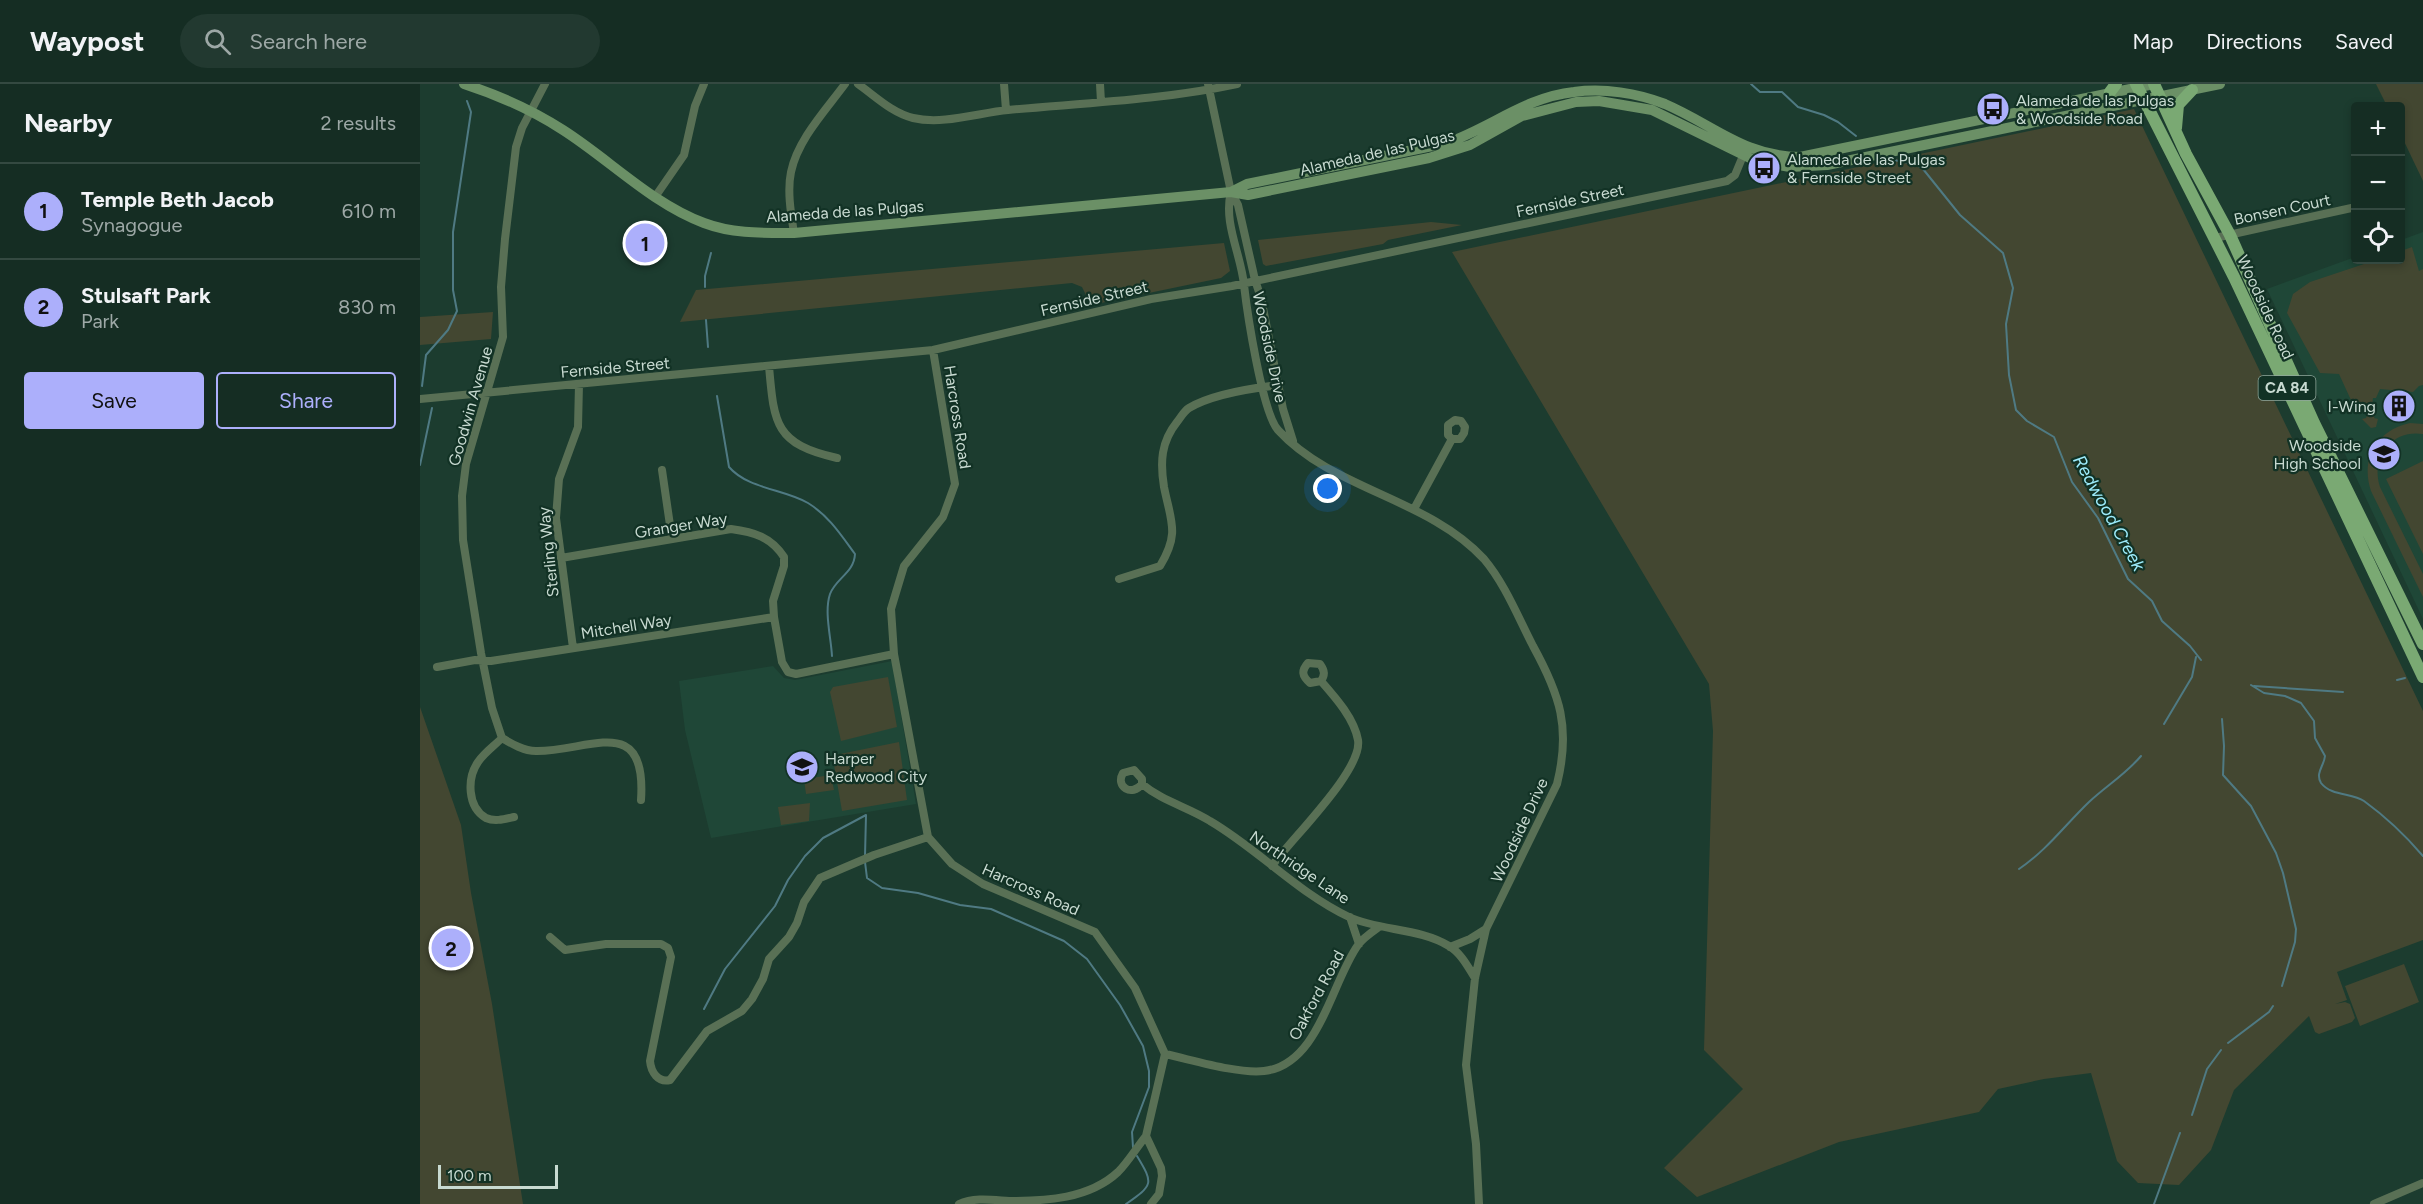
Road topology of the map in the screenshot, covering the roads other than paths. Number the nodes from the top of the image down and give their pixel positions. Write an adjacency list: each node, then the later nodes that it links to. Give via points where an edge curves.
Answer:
1 (464, 84): 21 (main road, Alameda de las Pulgas)
2 (545, 84): 21 (street, Goodwin Avenue)
3 (704, 84): 27 (street, via 684,155)
4 (845, 84): 29 (street, via 805,140 790,172)
5 (858, 84): 20 (street, via 912,117 932,120)
6 (1004, 84): 20 (street)
7 (1100, 84): 18 (street)
8 (1237, 84): 12 (street)
9 (2154, 84): 11 (main road, Alameda de las Pulgas); 16 (main road, Woodside Road / CA 84)
10 (2220, 84): 14 (main road, Alameda de las Pulgas)
11 (2137, 85): 13 (main road, Alameda de las Pulgas); 17 (main road, Woodside Road / CA 84)
12 (1209, 87): 18 (street); 26 (street)
13 (2113, 88): 19 (main road, Alameda de las Pulgas)
14 (2192, 90): 16 (main road, Alameda de las Pulgas); 23 (main road, via 2178,105)
15 (1574, 92): 25 (main road, Alameda de las Pulgas, via 1642,97 1665,105); 26 (main road, Alameda de las Pulgas, via 1470,145 1429,158 1248,195)
16 (2160, 97): 17 (main road, Alameda de las Pulgas); 23 (main road, Woodside Road / CA 84)
17 (2145, 100): 22 (main road, Alameda de las Pulgas); 31 (main road, Woodside Road / CA 84)
18 (1101, 102): 20 (street)
19 (2042, 107): 22 (main road); 24 (main road, Alameda de las Pulgas)
20 (1006, 110)
21 (531, 112): 27 (main road, Alameda de las Pulgas, via 563,130); 39 (street, Goodwin Avenue, via 516,147 501,287 503,337)
22 (2045, 120): 24 (main road, Alameda de las Pulgas)
23 (2176, 132): 30 (main road, Woodside Road / CA 84)
24 (1949, 133): 25 (main road, Alameda de las Pulgas, via 1827,165 1772,165)
25 (1745, 152): 32 (street, Fernside Street, via 1735,174 1727,181)
26 (1231, 192): 29 (main road, Alameda de las Pulgas); 32 (street, Woodside Drive, via 1238,205); 33 (street, Woodside Drive, via 1228,206)
27 (655, 197): 29 (main road, Alameda de las Pulgas, via 722,229)
28 (2351, 208): 30 (street, Bonsen Court)
29 (794, 233)
30 (2230, 235): 31 (street, Bonsen Court); 50 (main road, Woodside Road / CA 84, via 2314,423)
31 (2215, 238): 55 (main road, Woodside Road / CA 84)
32 (1255, 280): 33 (street, Fernside Street); 37 (street, Woodside Drive)
33 (1244, 283): 34 (street, Fernside Street, via 1140,301); 38 (street, Woodside Drive, via 1244,300)
34 (933, 350): 35 (street, Fernside Street); 52 (street, Harcross Road, via 955,484 943,517 904,566 891,609)
35 (769, 366): 36 (street, Fernside Street); 43 (street, via 772,404 784,434 813,452)
36 (579, 384): 39 (street, Fernside Street); 47 (street, Sterling Way, via 578,427 556,495)
37 (1279, 386): 38 (street); 42 (street, Woodside Drive)
38 (1263, 387): 42 (street, Woodside Drive, via 1276,428); 48 (street, via 1188,409 1171,429 1163,443 1161,466 1173,522 1171,549 1160,566)
39 (488, 392): 40 (street, Fernside Street); 53 (street, Goodwin Avenue, via 466,464 462,496 463,540)
40 (420, 399)
41 (1452, 439): 45 (street)
42 (1294, 444): 45 (street, Woodside Drive, via 1334,470)
43 (837, 458)
44 (662, 470): 46 (street)
45 (1414, 509): 65 (street, Woodside Drive, via 1455,533 1496,575 1558,699 1563,753 1557,784)
46 (672, 539): 47 (street, Granger Way); 49 (street, Granger Way, via 731,530 771,540 784,557 773,601)
47 (561, 558): 51 (street, Sterling Way)
48 (1119, 579)
49 (774, 616): 51 (street, Mitchell Way); 52 (street, Granger Way, via 782,662 788,672 796,674)
50 (2423, 644)
51 (573, 648): 53 (street, Mitchell Way)
52 (894, 654): 61 (street, Harcross Road)
53 (483, 661): 54 (street, Mitchell Way); 57 (street, Goodwin Avenue)
54 (437, 667)
55 (2422, 672)
56 (1321, 681): 62 (street, via 1351,723 1358,741 1355,758 1346,776)
57 (502, 738): 59 (street, via 536,751 609,741 626,747 637,758); 60 (street, via 478,762 471,777 471,794 486,817 498,821)
58 (1142, 784): 62 (street, Northridge Lane, via 1210,820)
59 (641, 800)
60 (514, 817)
61 (928, 837): 66 (street, via 820,878 804,902 789,937 769,959 752,999 742,1011 707,1031 670,1080 665,1081 651,1070 650,1061 671,957 668,948 661,944 606,944 565,950); 70 (street, Harcross Road, via 952,864 983,884 1095,932 1135,988)
62 (1272, 866): 63 (street, Northridge Lane)
63 (1350, 917): 64 (street, Northridge Lane); 67 (street)
64 (1379, 927): 67 (street, Oakford Road); 68 (street, Northridge Lane, via 1430,938)
65 (1486, 929): 68 (street); 69 (street, Woodside Drive)
66 (550, 937)
67 (1359, 944): 70 (street, Oakford Road, via 1305,1049 1281,1067 1263,1071 1240,1069)
68 (1450, 947): 69 (street, Northridge Lane)
69 (1475, 978): 75 (street, Woodside Drive, via 1466,1065)
70 (1165, 1054): 71 (street)
71 (1146, 1136): 73 (street, via 1118,1172 1080,1193 1042,1201 980,1200); 74 (street, via 1162,1176 1159,1194)
72 (2423, 1183): 76 (street)
73 (959, 1204)
74 (1151, 1204)
75 (1479, 1204)
76 (2374, 1204)

